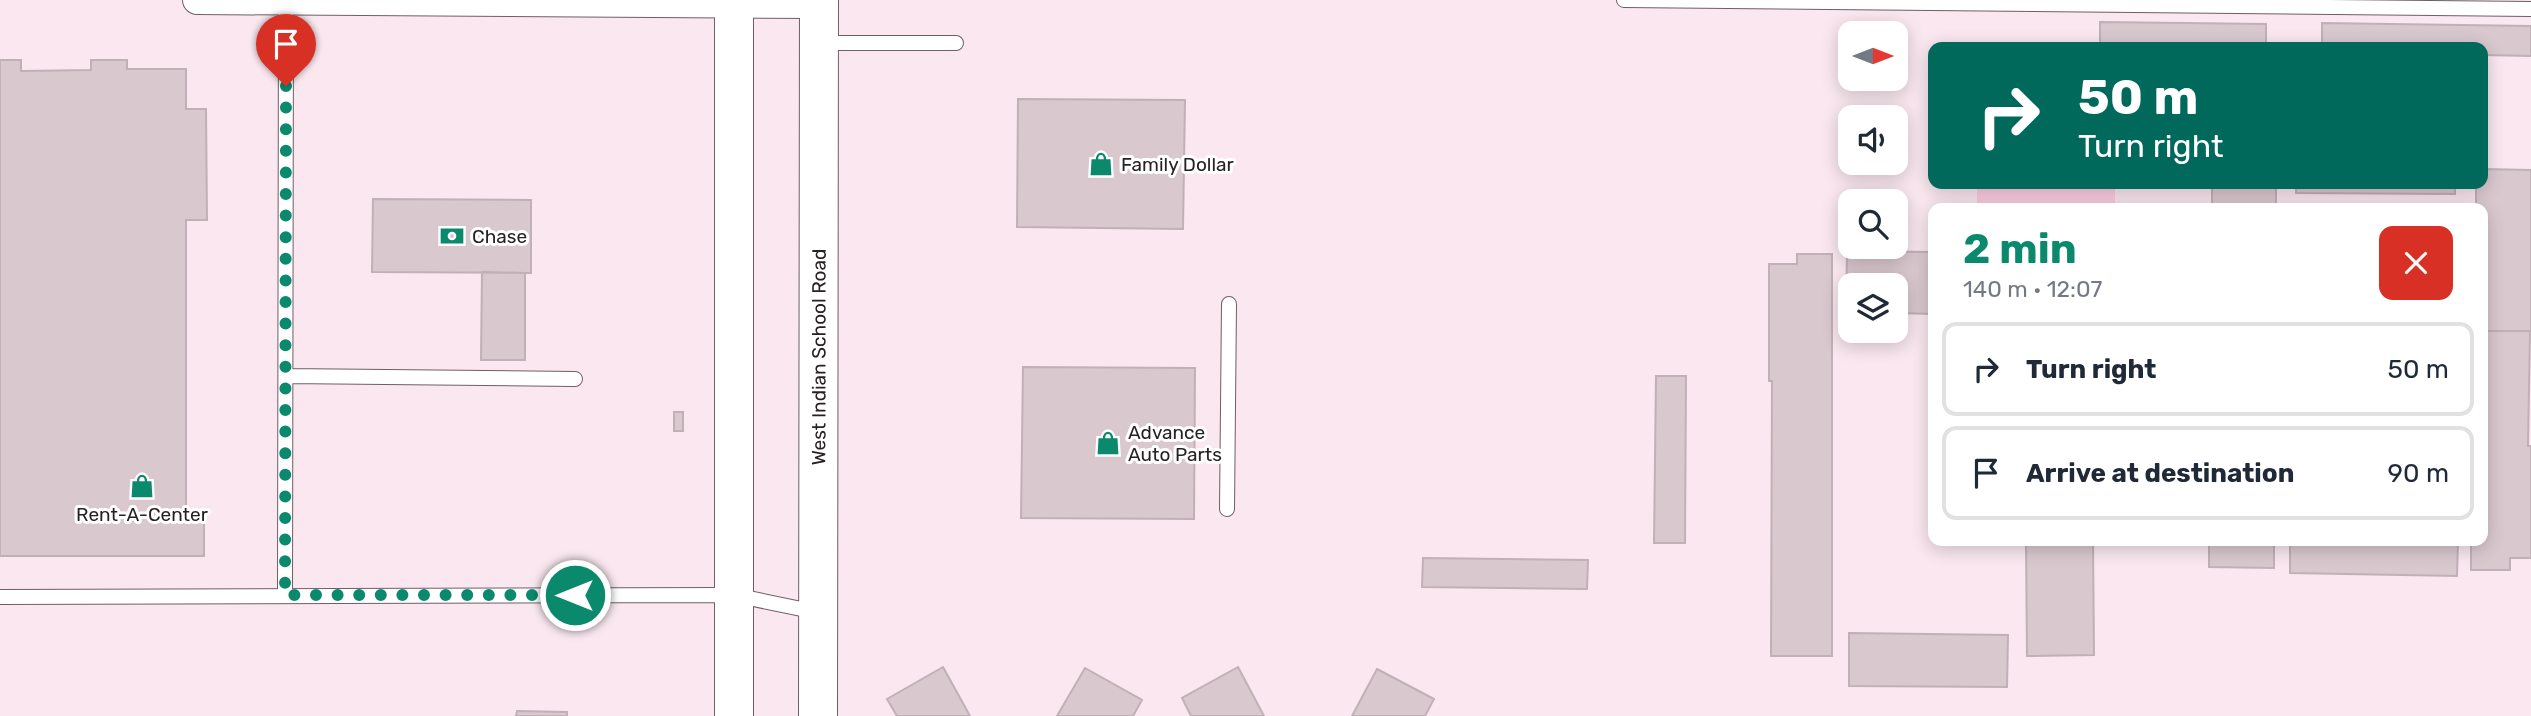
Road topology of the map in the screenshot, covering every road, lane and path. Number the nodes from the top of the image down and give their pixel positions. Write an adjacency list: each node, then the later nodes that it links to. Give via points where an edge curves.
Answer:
1 (197, 0): 3 (street)
2 (1624, 0): 6 (lane)
3 (286, 1): 4 (street); 10 (lane)
4 (734, 2): 5 (street); 14 (main road)
5 (819, 2): 7 (main road, West Indian School Road)
6 (2531, 9)
7 (819, 43): 8 (lane); 16 (main road, West Indian School Road)
8 (956, 43)
9 (1229, 304): 12 (lane)
10 (286, 376): 11 (lane); 13 (lane)
11 (575, 379)
12 (1227, 509)
13 (285, 595): 14 (lane); 15 (lane)
14 (734, 595): 16 (lane); 17 (main road)
15 (0, 597)
16 (818, 612): 18 (main road, West Indian School Road)
17 (734, 716)
18 (818, 716)

